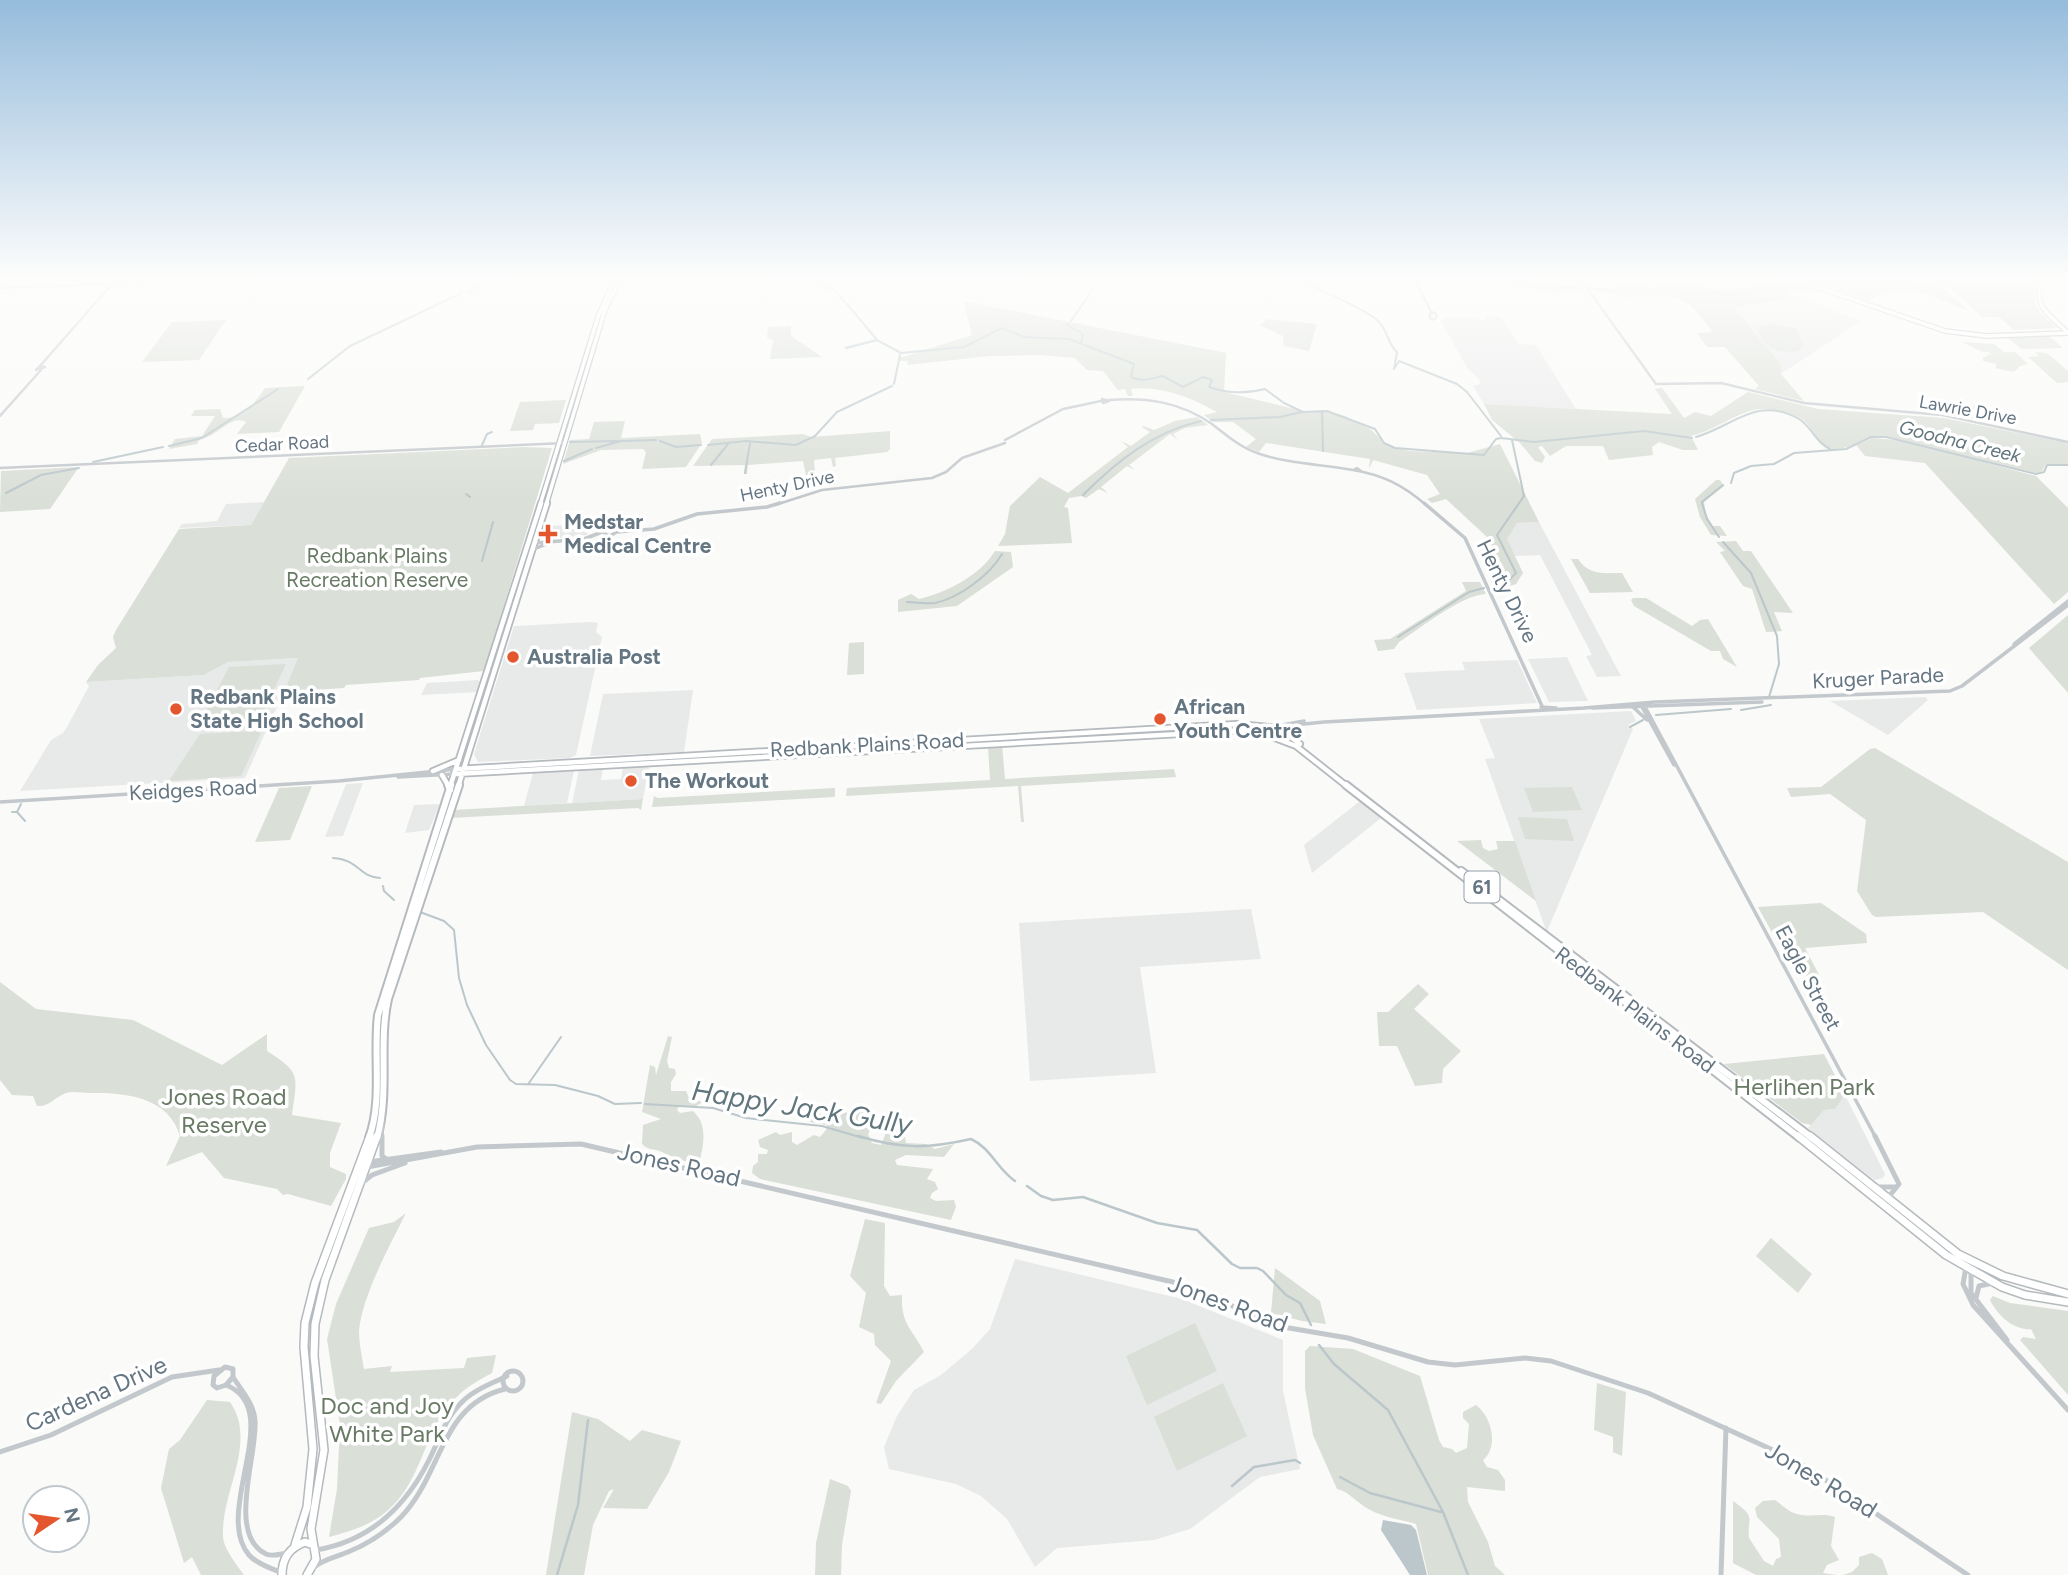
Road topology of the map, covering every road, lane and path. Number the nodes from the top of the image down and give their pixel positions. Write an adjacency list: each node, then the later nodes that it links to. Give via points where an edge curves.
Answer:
1 (56, 350): 5 (street)
2 (588, 350): 6 (main road)
3 (592, 350): 8 (main road)
4 (1632, 350): 7 (street, Lawrie Drive, via 1656,384 1721,383 1802,403 1942,415)
5 (0, 416)
6 (561, 437): 8 (main road); 9 (street)
7 (2068, 442)
8 (562, 443): 9 (street, Cedar Road); 11 (main road)
9 (544, 444): 10 (street, Cedar Road)
10 (0, 468)
11 (532, 545): 15 (street, Henty Drive, via 654,529 697,514 767,507 816,491 932,478 962,458 1005,443 1063,409 1139,398 1197,414 1258,453 1378,474 1404,486 1465,538); 22 (main road); 25 (main road)
12 (2068, 603): 13 (street, Kruger Parade, via 1950,691)
13 (1642, 705): 14 (street, Kruger Parade); 16 (street, Kruger Parade); 18 (street, Eagle Street); 34 (street, Eagle Street)
14 (1633, 707): 16 (street, Kruger Parade); 18 (street)
15 (1545, 708): 16 (street, Kruger Parade); 17 (street, Kruger Parade)
16 (1584, 708)
17 (1324, 722): 19 (street, Kruger Parade); 20 (street, Kruger Parade, via 1294,725)
18 (1651, 724): 34 (street, Eagle Street)
19 (1273, 727): 20 (main road, 61); 21 (main road, via 1266,730); 24 (main road, Redbank Plains Road / 61, via 1237,724)
20 (1288, 734): 23 (main road); 43 (main road, Redbank Plains Road / 61)
21 (1267, 735): 23 (main road, 61); 26 (main road, Redbank Plains Road / 61, via 1239,728)
22 (474, 736): 28 (main road, via 470,761); 31 (main road)
23 (1283, 740): 45 (main road, Redbank Plains Road / 61, via 1302,750)
24 (657, 758): 26 (main road); 27 (main road, Redbank Plains Road / 61)
25 (460, 759): 30 (main road); 31 (main road)
26 (678, 761): 29 (main road, Redbank Plains Road / 61)
27 (522, 765): 28 (main road, Redbank Plains Road / 61); 29 (main road)
28 (478, 768): 31 (main road, Redbank Plains Road / 61)
29 (548, 769): 31 (main road, Redbank Plains Road / 61)
30 (433, 771): 31 (street, Keidges Road); 33 (street, Keidges Road)
31 (459, 771): 32 (street, Keidges Road); 35 (main road); 37 (main road, via 388,999 383,1032)
32 (442, 775): 33 (street, Keidges Road); 35 (main road)
33 (385, 777): 36 (street, Keidges Road)
34 (1686, 785): 44 (street, Eagle Street, via 1895,1173)
35 (450, 790): 41 (main road, via 378,1015 375,1117)
36 (0, 802)
37 (383, 1114): 39 (street, via 382,1156); 41 (main road)
38 (443, 1152): 39 (street, Jones Road); 40 (street, Jones Road); 60 (street, Jones Road, via 565,1143 626,1153 1164,1280 1283,1327 1348,1338 1428,1362 1551,1361 1637,1388)
39 (388, 1160): 41 (street, Jones Road)
40 (410, 1160): 41 (street, Jones Road); 42 (street)
41 (366, 1165): 42 (main road); 62 (main road, via 315,1283 305,1323 313,1449 307,1507)
42 (362, 1182): 63 (main road, via 325,1280 315,1324 324,1450 311,1524)
43 (1873, 1186): 44 (street); 45 (main road, Redbank Plains Road / 61)
44 (1897, 1187): 45 (street)
45 (1886, 1201): 46 (main road, Redbank Plains Road / 61)
46 (1969, 1267): 47 (main road, Redbank Plains Road / 61); 48 (main road, Redbank Plains Road / 61); 49 (street); 51 (street, via 1964,1290)
47 (1995, 1283): 49 (street, via 1979,1286); 50 (main road, Redbank Plains Road / 61, via 2025,1295)
48 (2068, 1294)
49 (1976, 1301): 51 (street)
50 (2068, 1302)
51 (2017, 1353): 59 (street)
52 (219, 1370): 53 (street, Cardena Drive); 55 (street, via 231,1367); 56 (street)
53 (206, 1373): 56 (street); 61 (street, Cardena Drive, via 172,1377 51,1435)
54 (507, 1376): 58 (street); 58 (street, via 516,1371 523,1379 514,1391); 63 (street, via 461,1403 416,1485 395,1513 363,1536)
55 (233, 1377): 57 (street); 64 (street, via 255,1420 245,1511 247,1534 252,1545 267,1555)
56 (213, 1379): 57 (street, via 217,1388)
57 (226, 1385): 65 (street, via 241,1394 251,1425 239,1537 248,1555)
58 (505, 1389): 66 (street, via 492,1391 464,1408 429,1478 401,1517 364,1546 324,1559)
59 (2068, 1410)
60 (1726, 1428): 67 (street); 68 (street, Jones Road, via 1810,1468)
61 (0, 1452)
62 (295, 1545): 63 (main road, via 305,1542); 64 (main road)
63 (314, 1547): 66 (main road, via 316,1559)
64 (287, 1553): 65 (main road)
65 (282, 1574)
66 (308, 1574)
67 (1721, 1575)
68 (1968, 1575)

